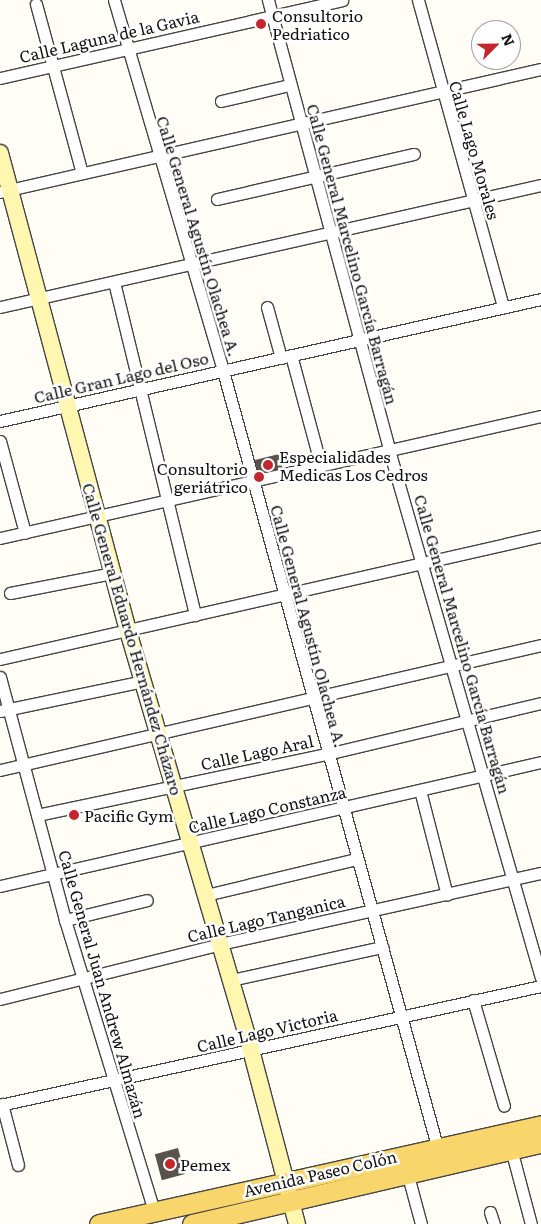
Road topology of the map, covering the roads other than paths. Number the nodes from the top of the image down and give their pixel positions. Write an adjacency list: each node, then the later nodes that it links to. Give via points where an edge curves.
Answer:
1 (114, 0): 7 (street, Calle General Agustín Olachea A.)
2 (268, 0): 6 (street, Calle General Marcelino García Barragán)
3 (342, 0): 6 (street, Calle Laguna de la Gavia)
4 (418, 0): 12 (street, Calle Lago Morales)
5 (36, 4): 8 (street)
6 (272, 16): 7 (street, Calle Laguna de la Gavia); 11 (street, Calle General Marcelino García Barragán)
7 (128, 48): 8 (street, Calle Laguna de la Gavia); 17 (street, Calle General Agustín Olachea A.)
8 (53, 66): 10 (street, Calle Laguna de la Gavia); 18 (street)
9 (541, 69): 12 (street)
10 (0, 78)
11 (290, 85): 13 (street); 14 (street, Calle General Marcelino García Barragán)
12 (441, 91): 14 (street); 23 (street, Calle Lago Morales)
13 (221, 101)
14 (300, 123): 17 (street); 19 (street, Calle General Marcelino García Barragán)
15 (0, 153): 21 (main road, Calle General Eduardo Hernández Cházaro)
16 (414, 154): 19 (street)
17 (158, 155): 18 (street); 25 (street, Calle General Agustín Olachea A.)
18 (82, 172): 21 (street)
19 (315, 177): 22 (street); 24 (street, Calle General Marcelino García Barragán)
20 (541, 186): 23 (street)
21 (5, 190): 27 (main road, Calle General Eduardo Hernández Cházaro)
22 (217, 199)
23 (472, 201): 24 (street); 31 (street, Calle Lago Morales)
24 (330, 233): 25 (street); 32 (street, Calle General Marcelino García Barragán)
25 (190, 265): 26 (street); 34 (street, Calle General Agustín Olachea A.)
26 (114, 282): 27 (street); 35 (street)
27 (39, 298): 29 (street); 36 (main road, Calle General Eduardo Hernández Cházaro)
28 (541, 299): 31 (street, Calle Gran Lago del Oso)
29 (0, 307)
30 (267, 307): 33 (street)
31 (503, 307): 32 (street, Calle Gran Lago del Oso)
32 (359, 339): 33 (street, Calle Gran Lago del Oso); 40 (street, Calle General Marcelino García Barragán)
33 (286, 356): 34 (street, Calle Gran Lago del Oso); 41 (street)
34 (223, 371): 35 (street, Calle Gran Lago del Oso); 42 (street, Calle General Agustín Olachea A.)
35 (140, 390): 36 (street, Calle Gran Lago del Oso); 43 (street)
36 (68, 406): 38 (street, Calle Gran Lago del Oso); 44 (main road, Calle General Eduardo Hernández Cházaro)
37 (541, 416): 40 (street)
38 (0, 421)
39 (0, 441): 45 (street)
40 (390, 450): 41 (street); 48 (street, Calle General Marcelino García Barragán)
41 (321, 466): 42 (street)
42 (253, 481): 43 (street); 51 (street, Calle General Agustín Olachea A.)
43 (167, 500): 44 (street); 52 (street)
44 (98, 516): 45 (street); 49 (main road, Calle General Eduardo Hernández Cházaro)
45 (25, 532): 47 (street)
46 (541, 536): 48 (street)
47 (0, 538)
48 (423, 562): 51 (street); 56 (street, Calle General Marcelino García Barragán)
49 (113, 573): 50 (street); 53 (main road, Calle General Eduardo Hernández Cházaro)
50 (10, 593)
51 (283, 595): 52 (street); 59 (street, Calle General Agustín Olachea A.)
52 (195, 615): 53 (street)
53 (128, 631): 55 (street); 58 (main road, Calle General Eduardo Hernández Cházaro)
54 (541, 645): 56 (street)
55 (0, 659)
56 (453, 665): 59 (street); 62 (street, Calle General Marcelino García Barragán)
57 (0, 677): 61 (street, Calle General Juan Andrew Almazán)
58 (143, 681): 61 (street); 63 (main road, Calle General Eduardo Hernández Cházaro)
59 (311, 699): 63 (street); 64 (street, Calle General Agustín Olachea A.)
60 (541, 703): 62 (street, Calle Lago Aral)
61 (4, 710): 66 (street, Calle General Juan Andrew Almazán)
62 (469, 721): 64 (street, Calle Lago Aral); 68 (street, Calle General Marcelino García Barragán)
63 (159, 735): 66 (street); 69 (main road, Calle General Eduardo Hernández Cházaro)
64 (327, 754): 69 (street, Calle Lago Aral); 71 (street, Calle General Agustín Olachea A.)
65 (541, 762): 68 (street, Calle Lago Constanza)
66 (24, 765): 67 (street); 72 (street, Calle General Juan Andrew Almazán)
67 (0, 770)
68 (485, 775): 70 (street, Calle Lago Constanza); 77 (street, Calle General Marcelino García Barragán)
69 (174, 786): 72 (street, Calle Lago Aral); 73 (main road, Calle General Eduardo Hernández Cházaro)
70 (420, 790): 71 (street, Calle Lago Constanza); 79 (street)
71 (341, 807): 73 (street, Calle Lago Constanza); 74 (street, Calle General Agustín Olachea A.)
72 (37, 815): 76 (street, Calle General Juan Andrew Almazán)
73 (191, 844): 76 (street, Calle Lago Constanza); 80 (main road, Calle General Eduardo Hernández Cházaro)
74 (356, 859): 80 (street); 82 (street, Calle General Agustín Olachea A.)
75 (541, 873): 77 (street, Calle Lago Tanganica)
76 (53, 874): 78 (street, Calle Lago Constanza); 83 (street, Calle General Juan Andrew Almazán)
77 (514, 880): 79 (street, Calle Lago Tanganica); 86 (street, Calle General Marcelino García Barragán)
78 (0, 886)
79 (447, 894): 82 (street, Calle Lago Tanganica)
80 (206, 895): 84 (main road, Calle General Eduardo Hernández Cházaro)
81 (146, 900): 83 (street)
82 (372, 910): 84 (street, Calle Lago Tanganica); 85 (street, Calle General Agustín Olachea A.)
83 (65, 920): 87 (street, Calle General Juan Andrew Almazán)
84 (220, 944): 87 (street, Calle Lago Tanganica); 88 (main road, Calle General Eduardo Hernández Cházaro)
85 (382, 947): 88 (street); 92 (street, Calle General Agustín Olachea A.)
86 (541, 978)
87 (83, 980): 90 (street, Calle Lago Tanganica); 94 (street, Calle General Juan Andrew Almazán)
88 (231, 980): 93 (main road, Calle General Eduardo Hernández Cházaro)
89 (541, 986): 91 (street, Calle Lago Victoria)
90 (0, 999)
91 (473, 1000): 92 (street, Calle Lago Victoria); 96 (street)
92 (403, 1016): 93 (street, Calle Lago Victoria); 99 (street, Calle General Agustín Olachea A.)
93 (251, 1050): 94 (street, Calle Lago Victoria); 103 (main road, Calle General Eduardo Hernández Cházaro)
94 (114, 1081): 95 (street, Calle Lago Victoria); 105 (street, Calle General Juan Andrew Almazán)
95 (1, 1105): 101 (street)
96 (504, 1106)
97 (541, 1125): 99 (main road, Avenida Paseo Colón)
98 (541, 1143): 100 (main road, Avenida Paseo Colón)
99 (437, 1146): 103 (main road, Avenida Paseo Colón)
100 (511, 1149): 102 (main road, Avenida Paseo Colón); 112 (street)
101 (18, 1165)
102 (407, 1172): 104 (main road, Avenida Paseo Colón); 111 (street)
103 (286, 1181): 104 (main road, Calle General Eduardo Hernández Cházaro); 105 (main road, Avenida Paseo Colón)
104 (291, 1199): 106 (main road, Avenida Paseo Colón); 110 (main road, Calle General Eduardo Hernández Cházaro)
105 (154, 1211): 108 (main road, Avenida Paseo Colón)
106 (246, 1218): 107 (main road, Avenida Paseo Colón)
107 (214, 1221): 109 (main road, Avenida Paseo Colón)
108 (99, 1224)
109 (192, 1224)
110 (297, 1224)
111 (421, 1224)
112 (531, 1224)

